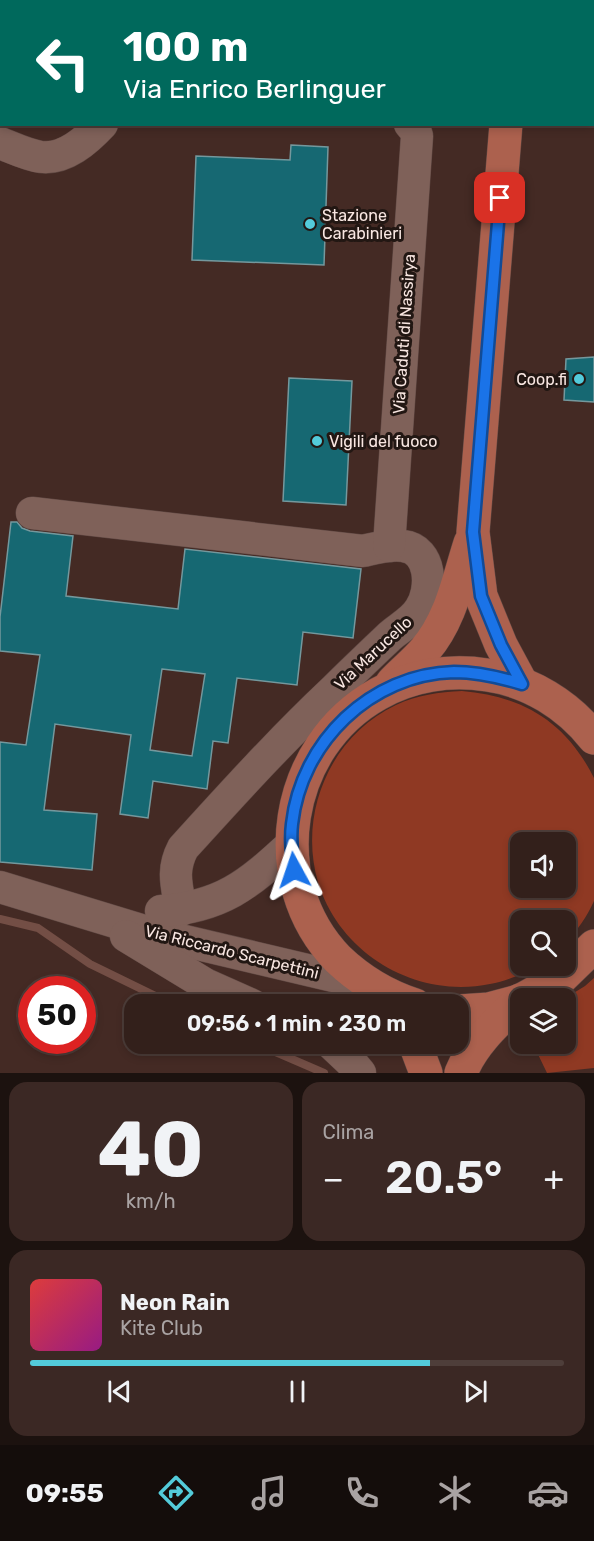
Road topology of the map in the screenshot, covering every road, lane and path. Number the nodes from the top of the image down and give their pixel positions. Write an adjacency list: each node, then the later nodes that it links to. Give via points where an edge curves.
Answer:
1 (17, 126): 6 (street, via 30,141)
2 (100, 126): 6 (street, via 78,147)
3 (412, 126): 9 (street, Via Caduti di Nassirya, via 417,136)
4 (506, 126): 8 (main road)
5 (0, 143): 6 (street, via 43,158)
6 (60, 154)
7 (32, 513): 9 (street, Via Marucello, via 363,550)
8 (473, 532): 10 (main road, via 481,596); 11 (main road, via 449,612 440,629)
9 (389, 546): 15 (street, Via Marucello, via 414,549 427,568 429,585 420,611 307,715 183,848 175,875)
10 (522, 684): 11 (main road, via 488,675 453,672 407,680); 12 (main road, via 565,709)
11 (386, 689): 13 (main road, via 339,723 316,753 297,797)
12 (594, 738)
13 (291, 845): 15 (street, Via Riccardo Scarpettini, via 247,884 212,902); 21 (main road, via 294,870 309,918 339,959)
14 (0, 887): 16 (street, Via Riccardo Scarpettini)
15 (181, 910): 16 (street, Via Riccardo Scarpettini)
16 (94, 917): 19 (street); 20 (street, Via Riccardo Scarpettini)
17 (594, 946): 18 (main road, via 561,978)
18 (543, 988)
19 (227, 994)
20 (381, 994)
21 (388, 994)
22 (510, 1003): 23 (main road)
23 (469, 1010)
24 (510, 1011): 29 (main road, via 488,1031)
25 (343, 1054): 27 (street)
26 (419, 1054): 28 (main road)
27 (360, 1073)
28 (426, 1073)
29 (461, 1073)

